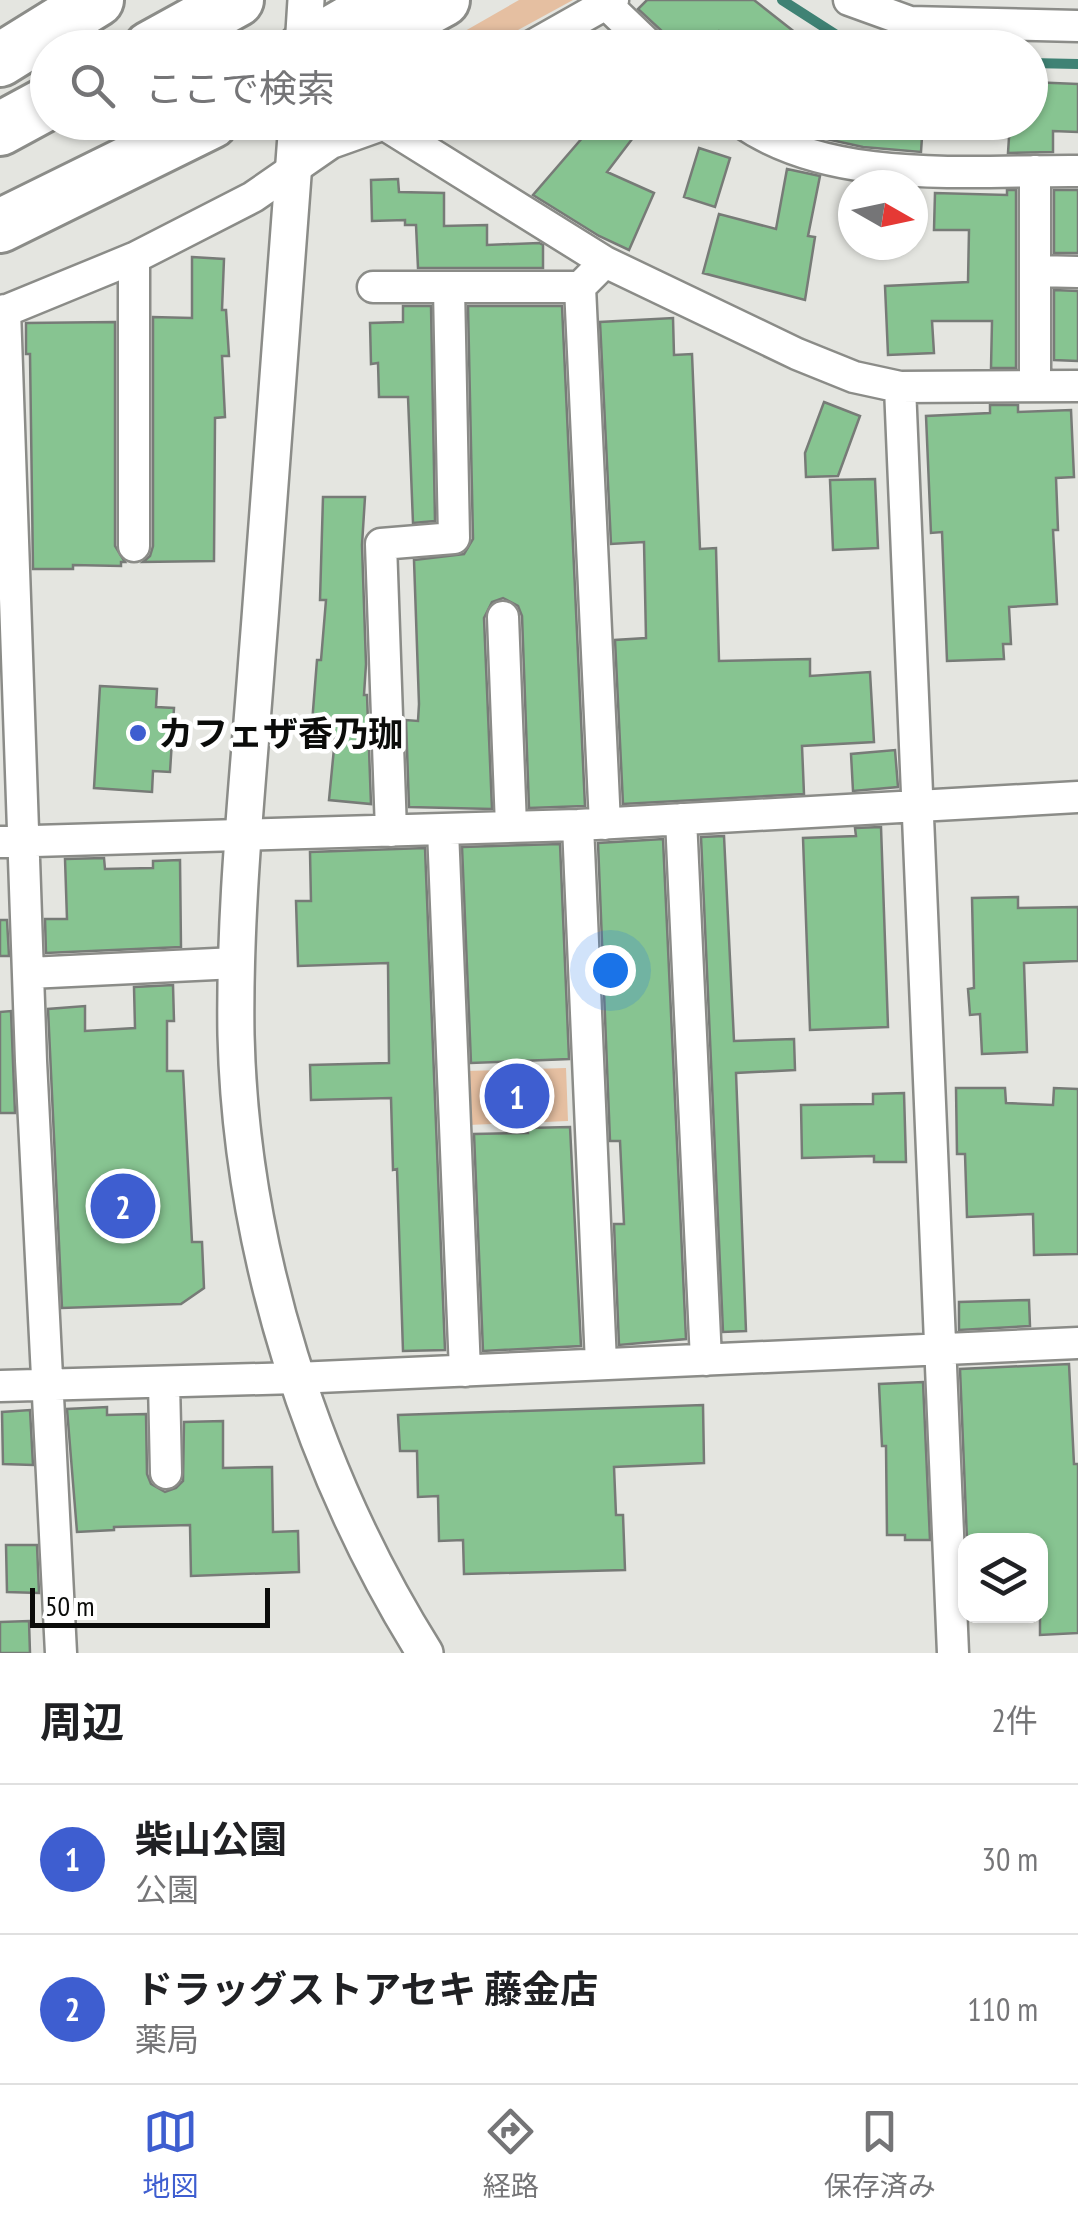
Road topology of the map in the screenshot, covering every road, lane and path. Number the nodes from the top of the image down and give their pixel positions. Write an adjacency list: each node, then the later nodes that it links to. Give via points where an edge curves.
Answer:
1 (97, 0): 8 (highway)
2 (238, 0): 9 (highway)
3 (388, 0): 10 (highway)
4 (443, 0): 11 (highway)
5 (849, 0): 7 (street, via 910,22)
6 (610, 2): 12 (street); 13 (street)
7 (1078, 26)
8 (48, 30)
9 (183, 30)
10 (330, 30)
11 (338, 30)
12 (560, 30)
13 (636, 30)
14 (30, 41): 15 (highway)
15 (0, 60)
16 (30, 112): 17 (highway)
17 (0, 128)
18 (134, 140): 27 (highway)
19 (174, 140): 28 (highway)
20 (296, 140): 24 (street)
21 (340, 140): 24 (street)
22 (413, 140): 30 (street)
23 (776, 140): 25 (street, via 855,166)
24 (294, 169): 29 (street, via 253,198); 49 (street)
25 (1035, 171): 26 (street); 31 (street)
26 (1078, 172)
27 (0, 212)
28 (0, 226)
29 (134, 258): 36 (street); 40 (street)
30 (605, 262): 34 (street); 39 (street, via 797,354)
31 (1036, 271): 32 (street); 37 (street)
32 (1078, 272)
33 (373, 286): 35 (street)
34 (580, 287): 35 (street); 45 (street)
35 (448, 288): 48 (street, via 454,538 382,544)
36 (3, 312): 50 (street)
37 (1035, 386): 38 (street); 39 (street)
38 (1078, 386)
39 (900, 387): 43 (street)
40 (134, 546)
41 (503, 618): 46 (street)
42 (1078, 797): 43 (street)
43 (919, 804): 44 (street); 56 (street)
44 (681, 818): 45 (street); 57 (street)
45 (592, 824): 46 (street); 58 (street)
46 (510, 826): 47 (street)
47 (442, 830): 48 (street); 59 (street)
48 (391, 831): 49 (street)
49 (244, 837): 50 (street); 52 (street)
50 (11, 842): 51 (street)
51 (19, 955): 52 (street); 53 (street)
52 (236, 963): 60 (street, via 241,1118 252,1204)
53 (31, 1061): 54 (street); 62 (street)
54 (0, 1062)
55 (1078, 1343): 56 (street)
56 (941, 1349): 57 (street); 67 (street)
57 (706, 1360): 58 (street)
58 (601, 1364): 59 (street)
59 (465, 1370): 60 (street)
60 (296, 1378): 61 (street); 66 (street, via 353,1516)
61 (164, 1382): 62 (street); 64 (street)
62 (46, 1384): 63 (street); 65 (street)
63 (0, 1386)
64 (166, 1473)
65 (61, 1653)
66 (425, 1653)
67 (953, 1653)

